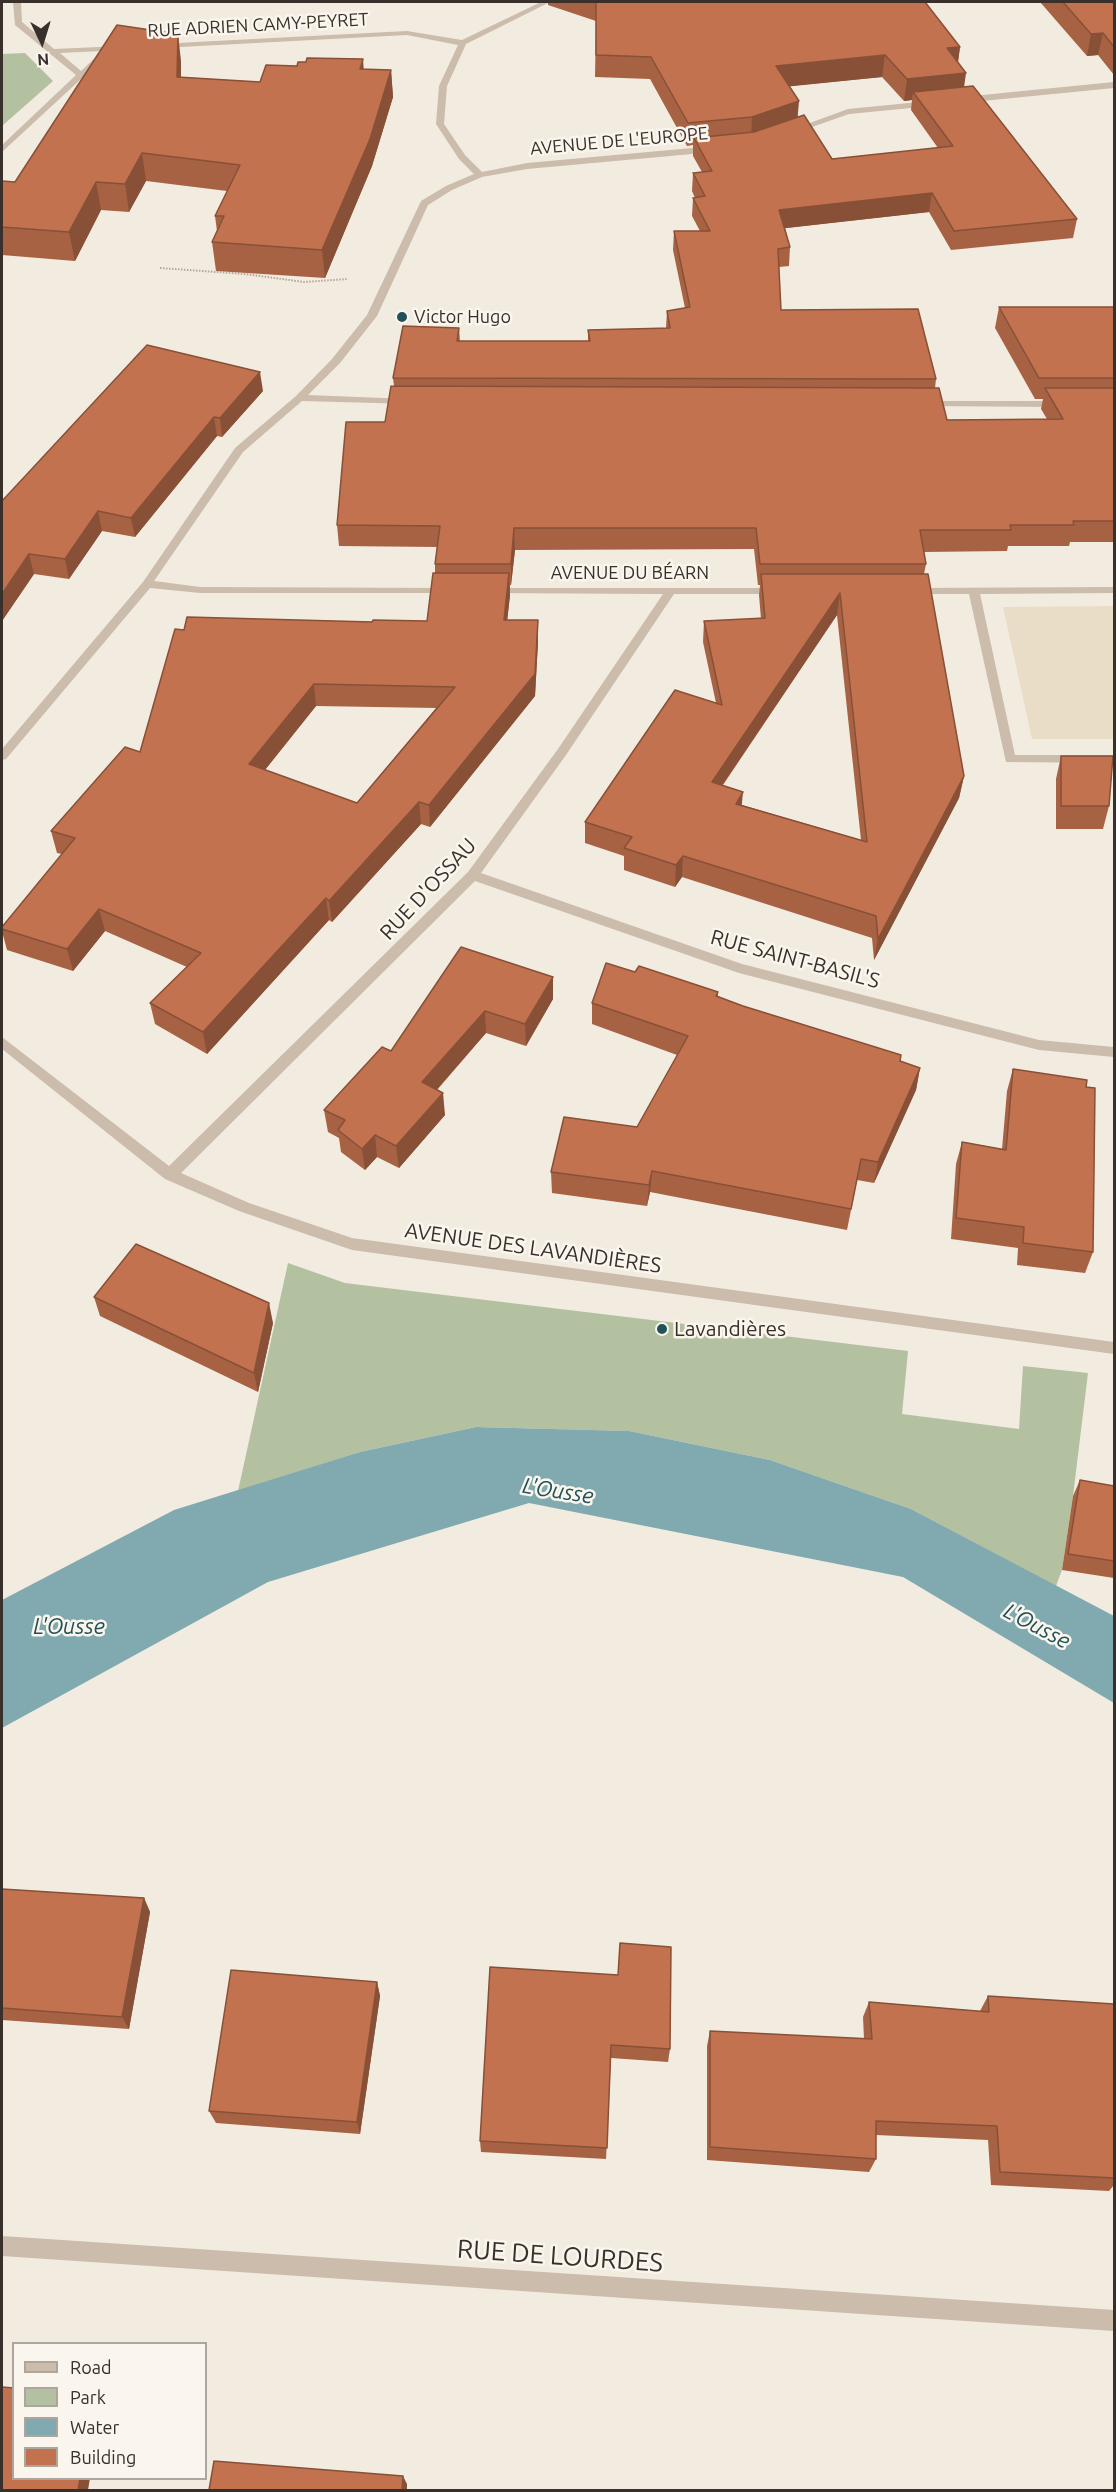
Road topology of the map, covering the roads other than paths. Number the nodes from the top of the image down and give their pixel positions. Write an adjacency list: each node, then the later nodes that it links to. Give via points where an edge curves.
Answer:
1 (17, 2): 7 (street, via 18,23)
2 (546, 2): 3 (street)
3 (463, 43): 5 (street, RUE ADRIEN CAMY-PEYRET, via 407,33); 15 (street, via 443,86 440,124 462,157)
4 (134, 47): 6 (street, RUE ADRIEN CAMY-PEYRET)
5 (146, 47)
6 (110, 49): 7 (street, RUE ADRIEN CAMY-PEYRET); 8 (street)
7 (54, 51): 8 (street)
8 (81, 75): 14 (street)
9 (1114, 85): 10 (street)
10 (952, 102)
11 (941, 103): 12 (street, via 848,112)
12 (784, 134)
13 (729, 147): 15 (street, AVENUE DE L'EUROPE, via 527,166)
14 (2, 149)
15 (480, 175): 16 (street, AVENUE DE L'EUROPE, via 424,203 372,316)
16 (300, 398): 17 (street); 20 (street, AVENUE DE L'EUROPE, via 239,450)
17 (424, 402)
18 (912, 404): 19 (street)
19 (1079, 404)
20 (147, 584): 25 (street, AVENUE DU BÉARN, via 200,590); 26 (street, AVENUE DE L'EUROPE)
21 (1114, 590): 24 (street)
22 (787, 591): 25 (street, AVENUE DU BÉARN)
23 (904, 591): 24 (street)
24 (974, 591): 27 (street, via 1010,759)
25 (670, 592): 28 (street, RUE D'OSSAU)
26 (4, 751)
27 (1114, 759)
28 (473, 875): 30 (street, RUE SAINT-BASIL'S, via 739,968 1039,1045); 31 (street, RUE D'OSSAU)
29 (2, 1042): 31 (street, AVENUE DES LAVANDIÈRES)
30 (1114, 1052)
31 (170, 1175): 32 (street, AVENUE DES LAVANDIÈRES, via 244,1207 352,1244)
32 (1114, 1348)
33 (2, 2246): 34 (street, RUE DE LOURDES)
34 (1114, 2321)

